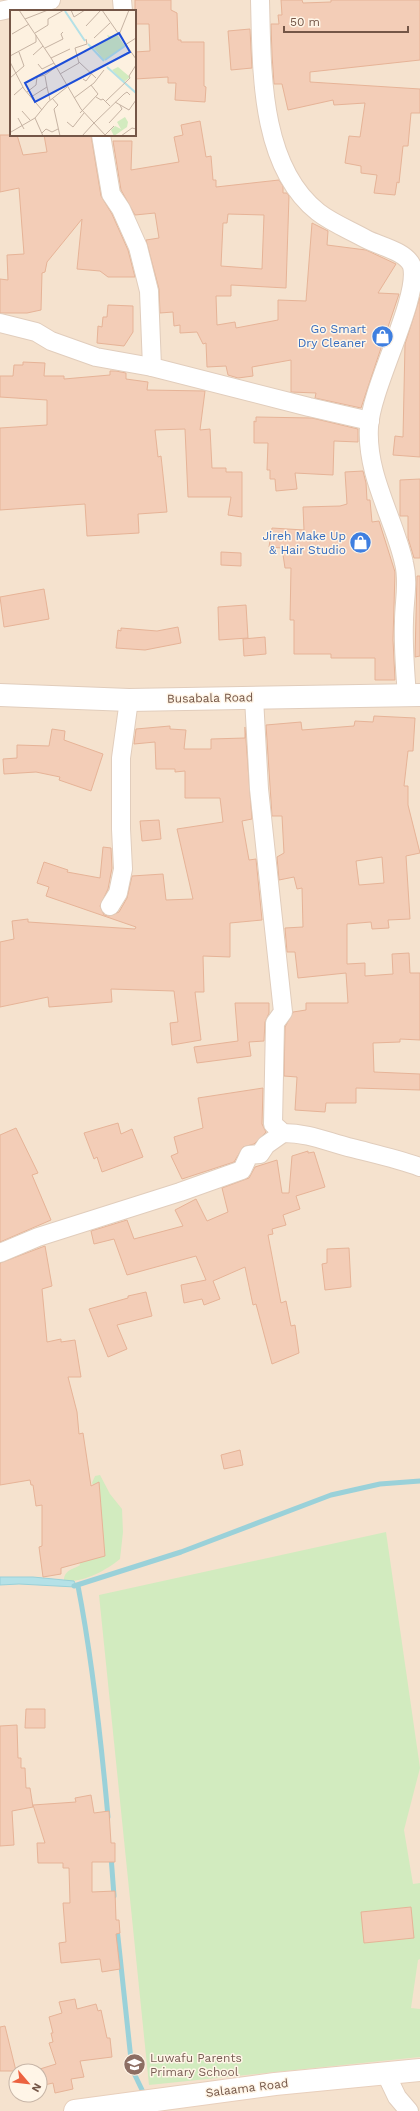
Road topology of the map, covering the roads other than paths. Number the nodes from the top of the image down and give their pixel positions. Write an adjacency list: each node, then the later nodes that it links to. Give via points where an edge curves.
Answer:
1 (51, 0): 5 (street)
2 (122, 0): 4 (street)
3 (260, 0): 9 (street, via 263,77 272,132 289,178 302,196 319,212 401,255 409,261 412,268 413,284)
4 (123, 10)
5 (0, 11)
6 (101, 136): 8 (street, via 111,194 121,209 138,247 149,291)
7 (0, 324): 8 (street, via 36,332 51,341 96,357)
8 (152, 367): 9 (street)
9 (370, 420): 11 (street, via 371,455 405,564 404,649)
10 (0, 695): 13 (street, Busabala Road)
11 (413, 695): 12 (street, Busabala Road)
12 (254, 698): 13 (street, Busabala Road); 15 (street, via 259,789 283,1012 275,1023 273,1124)
13 (129, 700): 14 (street, via 121,758 122,875 118,893)
14 (110, 906)
15 (283, 1133): 16 (street, via 303,1133); 17 (street, via 266,1145 260,1154 250,1155 242,1170 38,1237)
16 (420, 1167)
17 (0, 1253)
18 (420, 2070): 19 (street, Salaama Road)
19 (386, 2074): 20 (street, Salaama Road, via 275,2084); 22 (street, via 397,2098)
20 (156, 2106): 21 (street, Salaama Road)
21 (75, 2111)
22 (408, 2111)

